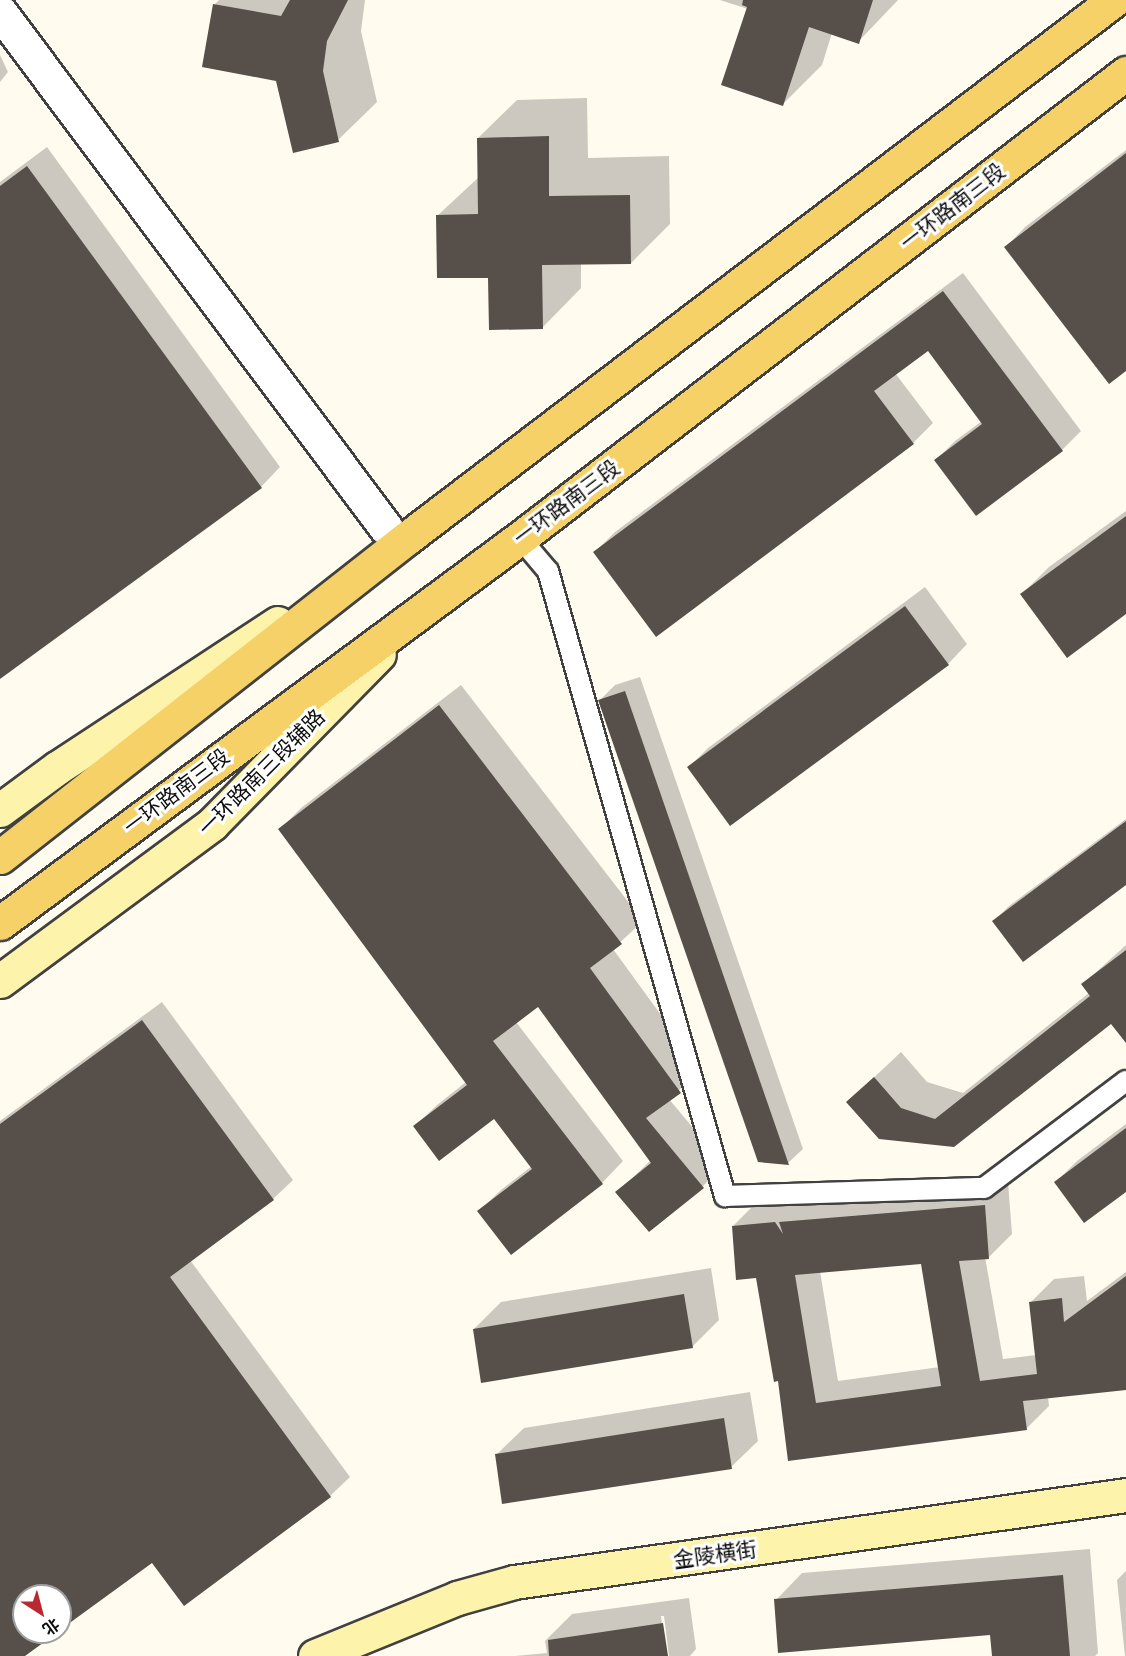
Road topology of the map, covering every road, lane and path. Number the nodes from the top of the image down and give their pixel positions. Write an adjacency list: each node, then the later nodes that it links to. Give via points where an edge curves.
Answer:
1 (1114, 0): 4 (main road)
2 (0, 12): 4 (street)
3 (1126, 73): 5 (main road, 一环路南三段)
4 (396, 533): 7 (main road); 8 (main road)
5 (520, 538): 6 (main road, 一环路南三段); 11 (lane, via 548,571 725,1196 984,1188)
6 (422, 610): 9 (main road, 一环路南三段); 10 (main road, 一环路南三段辅路, via 212,824)
7 (0, 810)
8 (0, 856)
9 (0, 923)
10 (0, 981)
11 (1126, 1082)
12 (1126, 1495): 13 (main road, 金陵横街, via 514,1582 457,1598)
13 (315, 1656)

